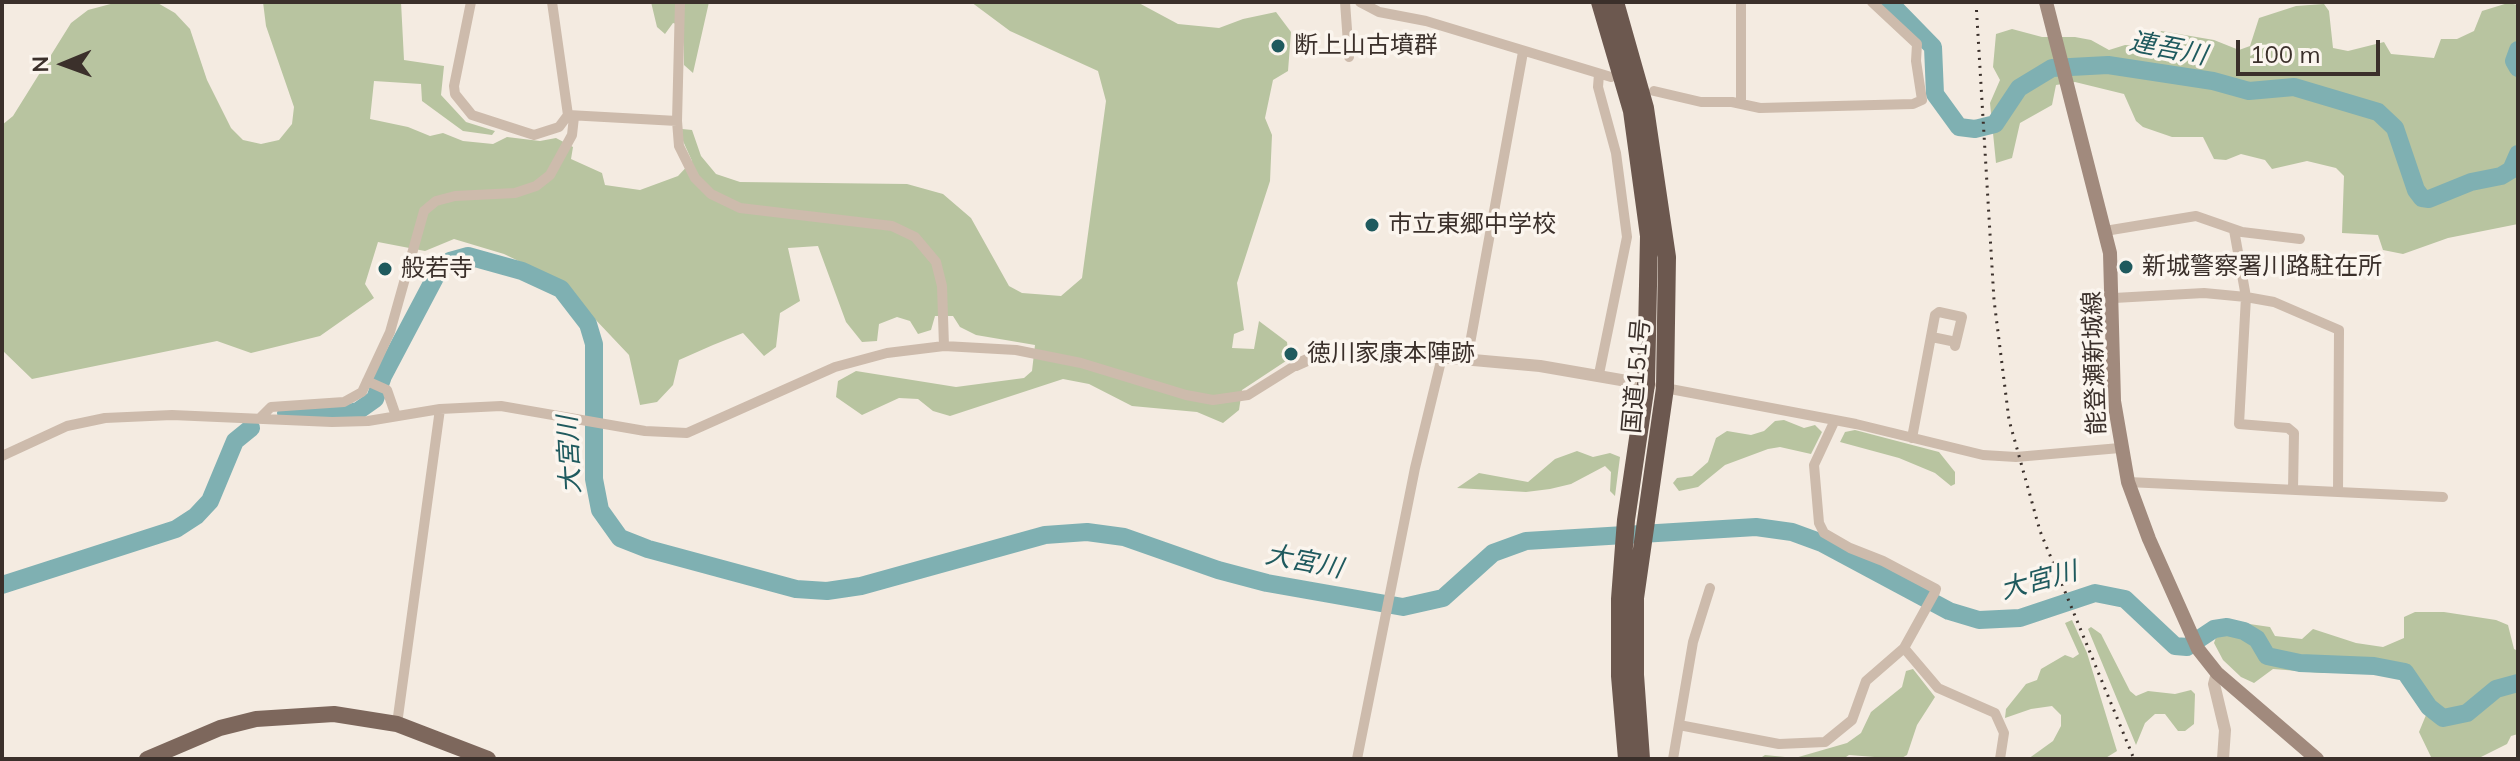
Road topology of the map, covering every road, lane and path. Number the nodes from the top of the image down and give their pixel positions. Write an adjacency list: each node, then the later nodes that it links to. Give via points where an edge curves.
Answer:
1 (471, 2): 15 (street, via 454,86 472,115 534,135 559,127)
2 (552, 2): 15 (street)
3 (680, 2): 16 (street)
4 (1345, 2): 12 (street)
5 (1360, 2): 11 (street)
6 (1600, 2): 29 (highway, 国道151号, via 1632,111 1646,198)
7 (1615, 2): 29 (highway, 国道151号, via 1645,108 1664,225 1667,257)
8 (1741, 2): 14 (street)
9 (1872, 2): 14 (street, via 1917,44 1922,100 1789,109)
10 (2046, 2): 18 (main road, 能登瀬新城線)
11 (1523, 52): 25 (street); 27 (street, via 1605,76 1598,87 1616,153 1627,237)
12 (1349, 57)
13 (1654, 91): 14 (street, via 1701,102)
14 (1741, 103)
15 (571, 116): 16 (street); 28 (street, via 572,135 550,175 536,186 515,193 455,196 424,211 390,332)
16 (677, 121): 23 (street, via 679,146 695,178 711,194 740,208 892,226 915,237 936,262)
17 (2234, 230): 18 (street, via 2196,216); 19 (street); 20 (street)
18 (2105, 231): 21 (main road, 能登瀬新城線)
19 (2300, 239)
20 (2246, 297): 21 (street, via 2204,293); 38 (street, via 2239,424 2294,433); 39 (street, via 2274,302 2339,330)
21 (2114, 298): 35 (main road, 能登瀬新城線, via 2114,401)
22 (1932, 337): 22 (street, via 1939,312 1962,317 1956,344); 34 (street)
23 (944, 346): 26 (street, via 1016,350 1081,363 1213,400 1248,395); 30 (street, via 848,363 687,433 645,431 501,406)
24 (1442, 357): 25 (street); 26 (street, via 1342,349); 49 (street)
25 (1467, 360): 27 (street)
26 (1296, 365)
27 (1599, 374): 29 (street)
28 (370, 382): 31 (street, via 387,390); 32 (street, via 353,399 271,407)
29 (1655, 386): 33 (street); 41 (highway, 国道151号)
30 (440, 409): 31 (street); 45 (street)
31 (396, 416): 32 (street, via 332,422)
32 (259, 419): 36 (street, via 105,418 67,426)
33 (1835, 420): 34 (street); 43 (street, via 1814,465 1824,533 1936,589)
34 (1912, 438): 35 (street, via 2016,457)
35 (2120, 448): 37 (main road, 能登瀬新城線)
36 (2, 456)
37 (2128, 482): 38 (street); 44 (main road, 能登瀬新城線, via 2190,634)
38 (2293, 490): 39 (street)
39 (2338, 492): 40 (street)
40 (2443, 497)
41 (1632, 550): 50 (highway, 国道151号, via 1620,676); 51 (highway, 国道151号)
42 (1710, 588): 46 (street, via 1696,631)
43 (1904, 648): 46 (street, via 1866,681 1852,720 1825,742 1779,744); 53 (street, via 1938,688 1995,713 2004,733)
44 (2217, 673): 54 (street, via 2214,684 2225,730); 55 (main road, 能登瀬新城線)
45 (397, 724): 47 (main road, via 334,714 256,719); 48 (main road)
46 (1679, 725): 52 (street)
47 (147, 759)
48 (488, 759)
49 (1357, 759)
50 (1627, 759)
51 (1641, 759)
52 (1673, 759)
53 (2000, 759)
54 (2223, 759)
55 (2317, 759)

